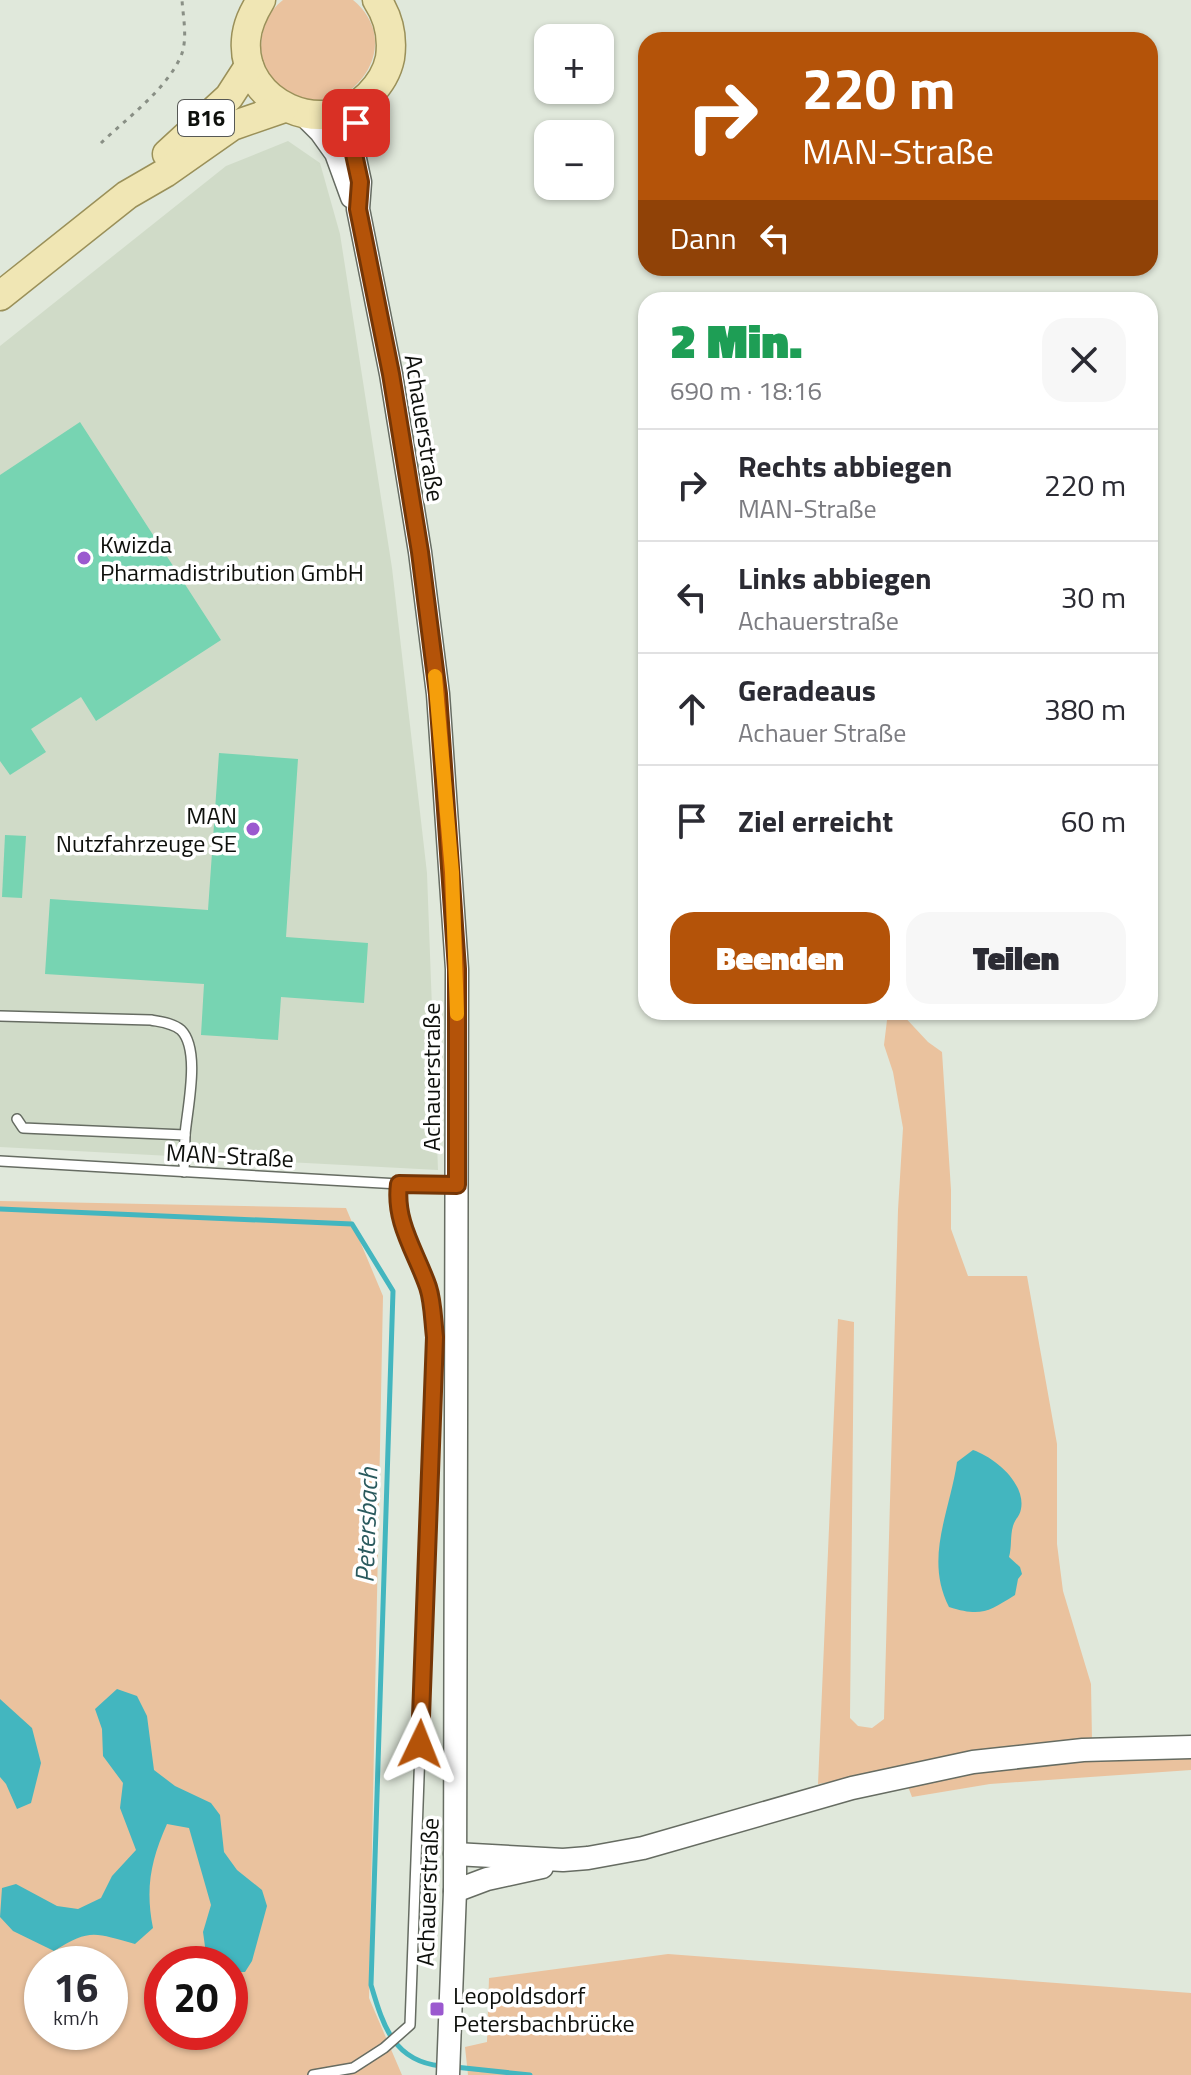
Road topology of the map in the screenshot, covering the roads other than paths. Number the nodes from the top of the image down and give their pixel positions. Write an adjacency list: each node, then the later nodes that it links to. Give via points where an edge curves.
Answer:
1 (261, 0): 3 (main road, via 250,18)
2 (377, 0): 4 (main road, via 389,22 392,44 378,86)
3 (249, 66): 5 (main road, B16, via 269,97); 6 (main road, B16, via 229,97)
4 (363, 102): 5 (main road, B16, via 334,114); 7 (street, via 352,145 360,182)
5 (294, 111): 6 (main road, B16, via 232,126); 7 (street, via 321,132 336,153)
6 (127, 195): 8 (main road, B16)
7 (358, 209): 15 (street, Achauerstraße, via 391,374 438,694 457,969)
8 (0, 296)
9 (0, 1016): 11 (lane, via 151,1020 181,1030 192,1054)
10 (17, 1119): 11 (lane, via 23,1128)
11 (185, 1135): 13 (lane)
12 (0, 1161): 13 (lane, MAN-Straße)
13 (184, 1172): 14 (lane, MAN-Straße)
14 (399, 1184): 15 (lane, MAN-Straße); 20 (lane, via 397,1201 429,1289 435,1337 410,2025)
15 (457, 1185): 17 (street, Achauerstraße)
16 (1191, 1747): 18 (street, via 1083,1750 973,1762 852,1788 643,1848)
17 (455, 1854): 18 (street); 19 (street, Achauerstraße)
18 (563, 1860): 19 (street)
19 (455, 1891): 22 (street, Achauerstraße)
20 (356, 2072): 21 (lane)
21 (313, 2075)
22 (448, 2075)

